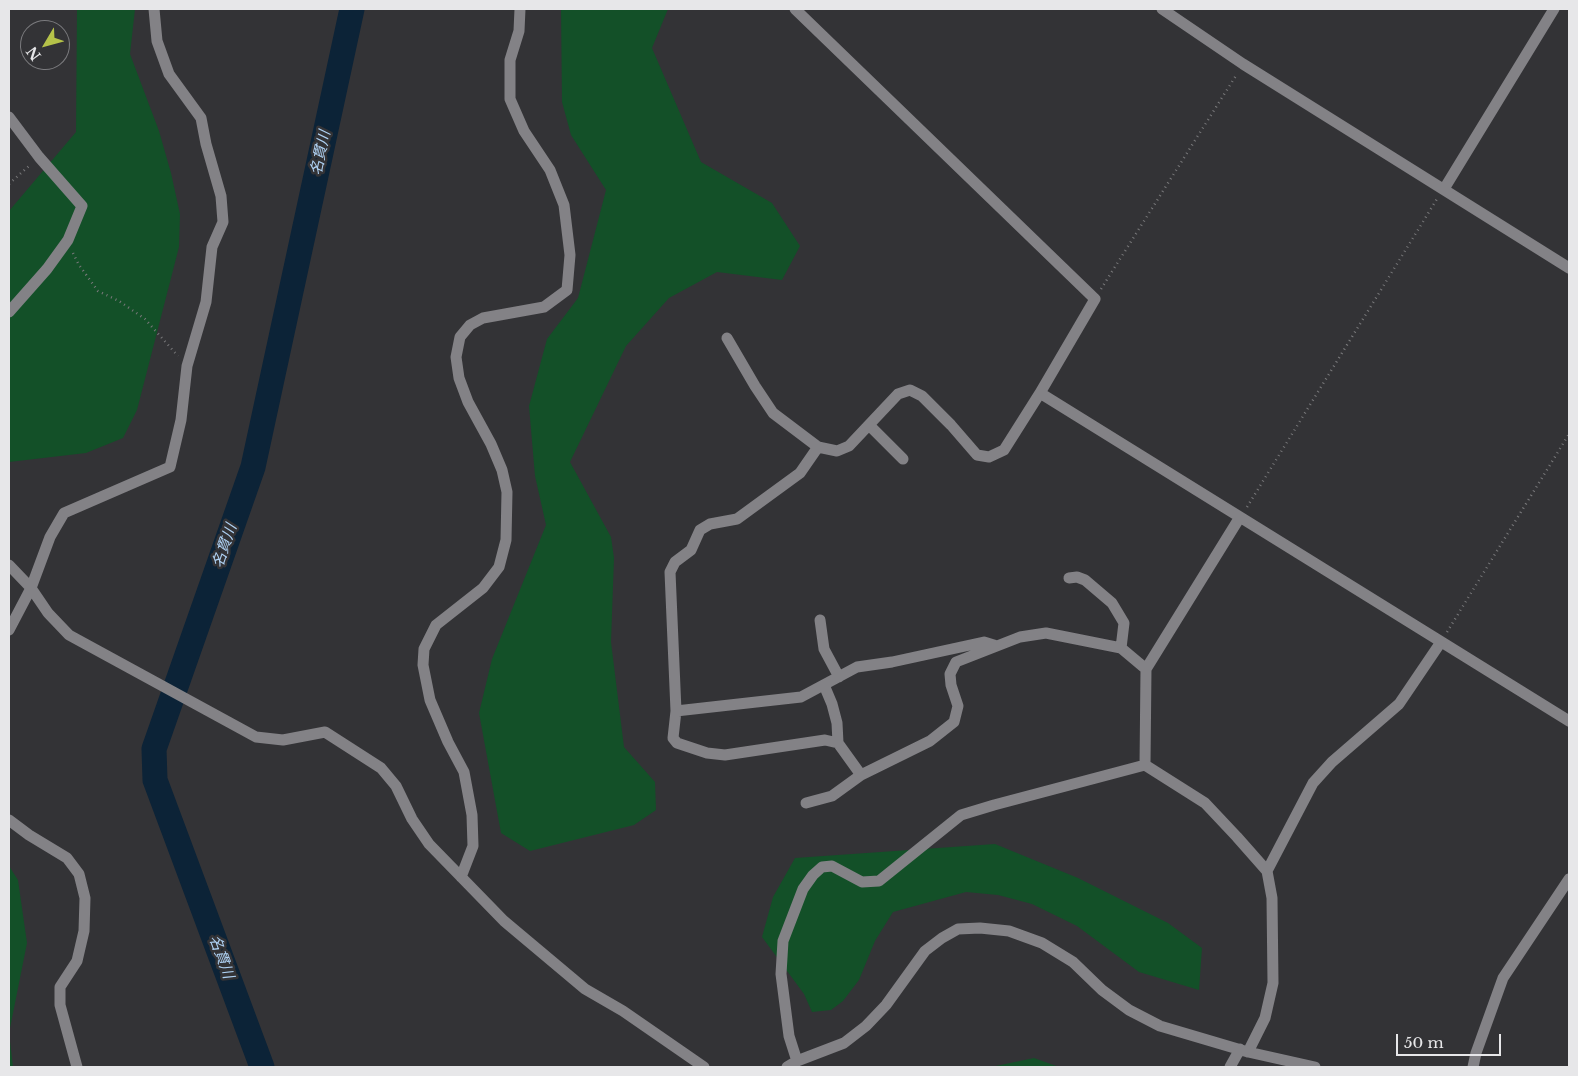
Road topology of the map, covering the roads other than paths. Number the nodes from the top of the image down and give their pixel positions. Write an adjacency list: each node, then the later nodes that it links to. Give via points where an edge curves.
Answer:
1 (154, 9): 18 (street, via 157,41 169,74 201,118 222,196 222,222 212,247 206,302 187,366 181,420 170,467 64,513 50,537)
2 (520, 9): 35 (street, via 519,30 510,60 510,99 524,131 550,170 564,205 570,255 567,290 544,307 483,318 470,325 460,337 456,357 459,378 468,402 495,452 508,492 506,540 499,567 483,588 436,625 424,649 423,665 430,700 464,772 472,815 473,846)
3 (796, 9): 11 (street, via 1095,299)
4 (1162, 9): 7 (street, via 1243,64)
5 (1554, 9): 7 (street)
6 (9, 118): 9 (street, via 82,206 68,240)
7 (1444, 189): 8 (street)
8 (1569, 268)
9 (9, 312)
10 (727, 338): 13 (street, via 773,412)
11 (1040, 393): 12 (street, via 1004,450 989,457 977,455 922,396 910,390 898,394); 15 (street)
12 (869, 425): 13 (street, via 849,446 837,451); 14 (street)
13 (818, 447): 27 (street, via 800,473 738,519 710,524 700,530 691,550 675,562 670,572)
14 (903, 459)
15 (1240, 516): 21 (street); 24 (street)
16 (9, 565): 18 (street)
17 (1069, 578): 23 (street, via 1077,576 1085,580 1112,603 1124,623)
18 (31, 588): 20 (street); 35 (street, via 48,613 70,635 256,737 283,740 325,732 381,768 396,786 412,820 429,844)
19 (820, 620): 25 (street, via 824,649)
20 (9, 630)
21 (1441, 642): 28 (street); 34 (street, via 1399,704 1332,762 1313,783)
22 (998, 646): 23 (street, via 1020,637 1046,633); 25 (street, via 984,642 857,667); 31 (street, via 956,662 950,674 958,706 954,722 930,741)
23 (1121, 648): 24 (street)
24 (1146, 669): 30 (street)
25 (839, 677): 26 (street)
26 (824, 684): 27 (street, via 801,697); 29 (street, via 837,723)
27 (676, 711): 29 (street, via 673,738 677,744 707,753 725,755 826,740)
28 (1569, 721)
29 (838, 743): 31 (street)
30 (1145, 765): 34 (street, via 1205,803); 38 (street, via 961,815 879,881 862,882 832,866 822,867 803,889 783,940 782,983)
31 (861, 775): 32 (street, via 832,796)
32 (806, 803)
33 (9, 820): 39 (street, via 67,858 79,874 85,898 84,931 77,961 60,987 60,1005)
34 (1267, 871): 37 (street, via 1272,898 1273,983 1265,1018)
35 (461, 877): 40 (street, via 504,921 585,989)
36 (1569, 879): 43 (street, via 1503,978)
37 (1244, 1050): 38 (street, via 1160,1026 1129,1010 1073,962 1042,943 1009,931 980,928 958,929 942,938 926,950 886,1005 866,1026 844,1043); 41 (street); 42 (street)
38 (792, 1064)
39 (77, 1067)
40 (704, 1067)
41 (1230, 1067)
42 (1313, 1067)
43 (1473, 1067)

